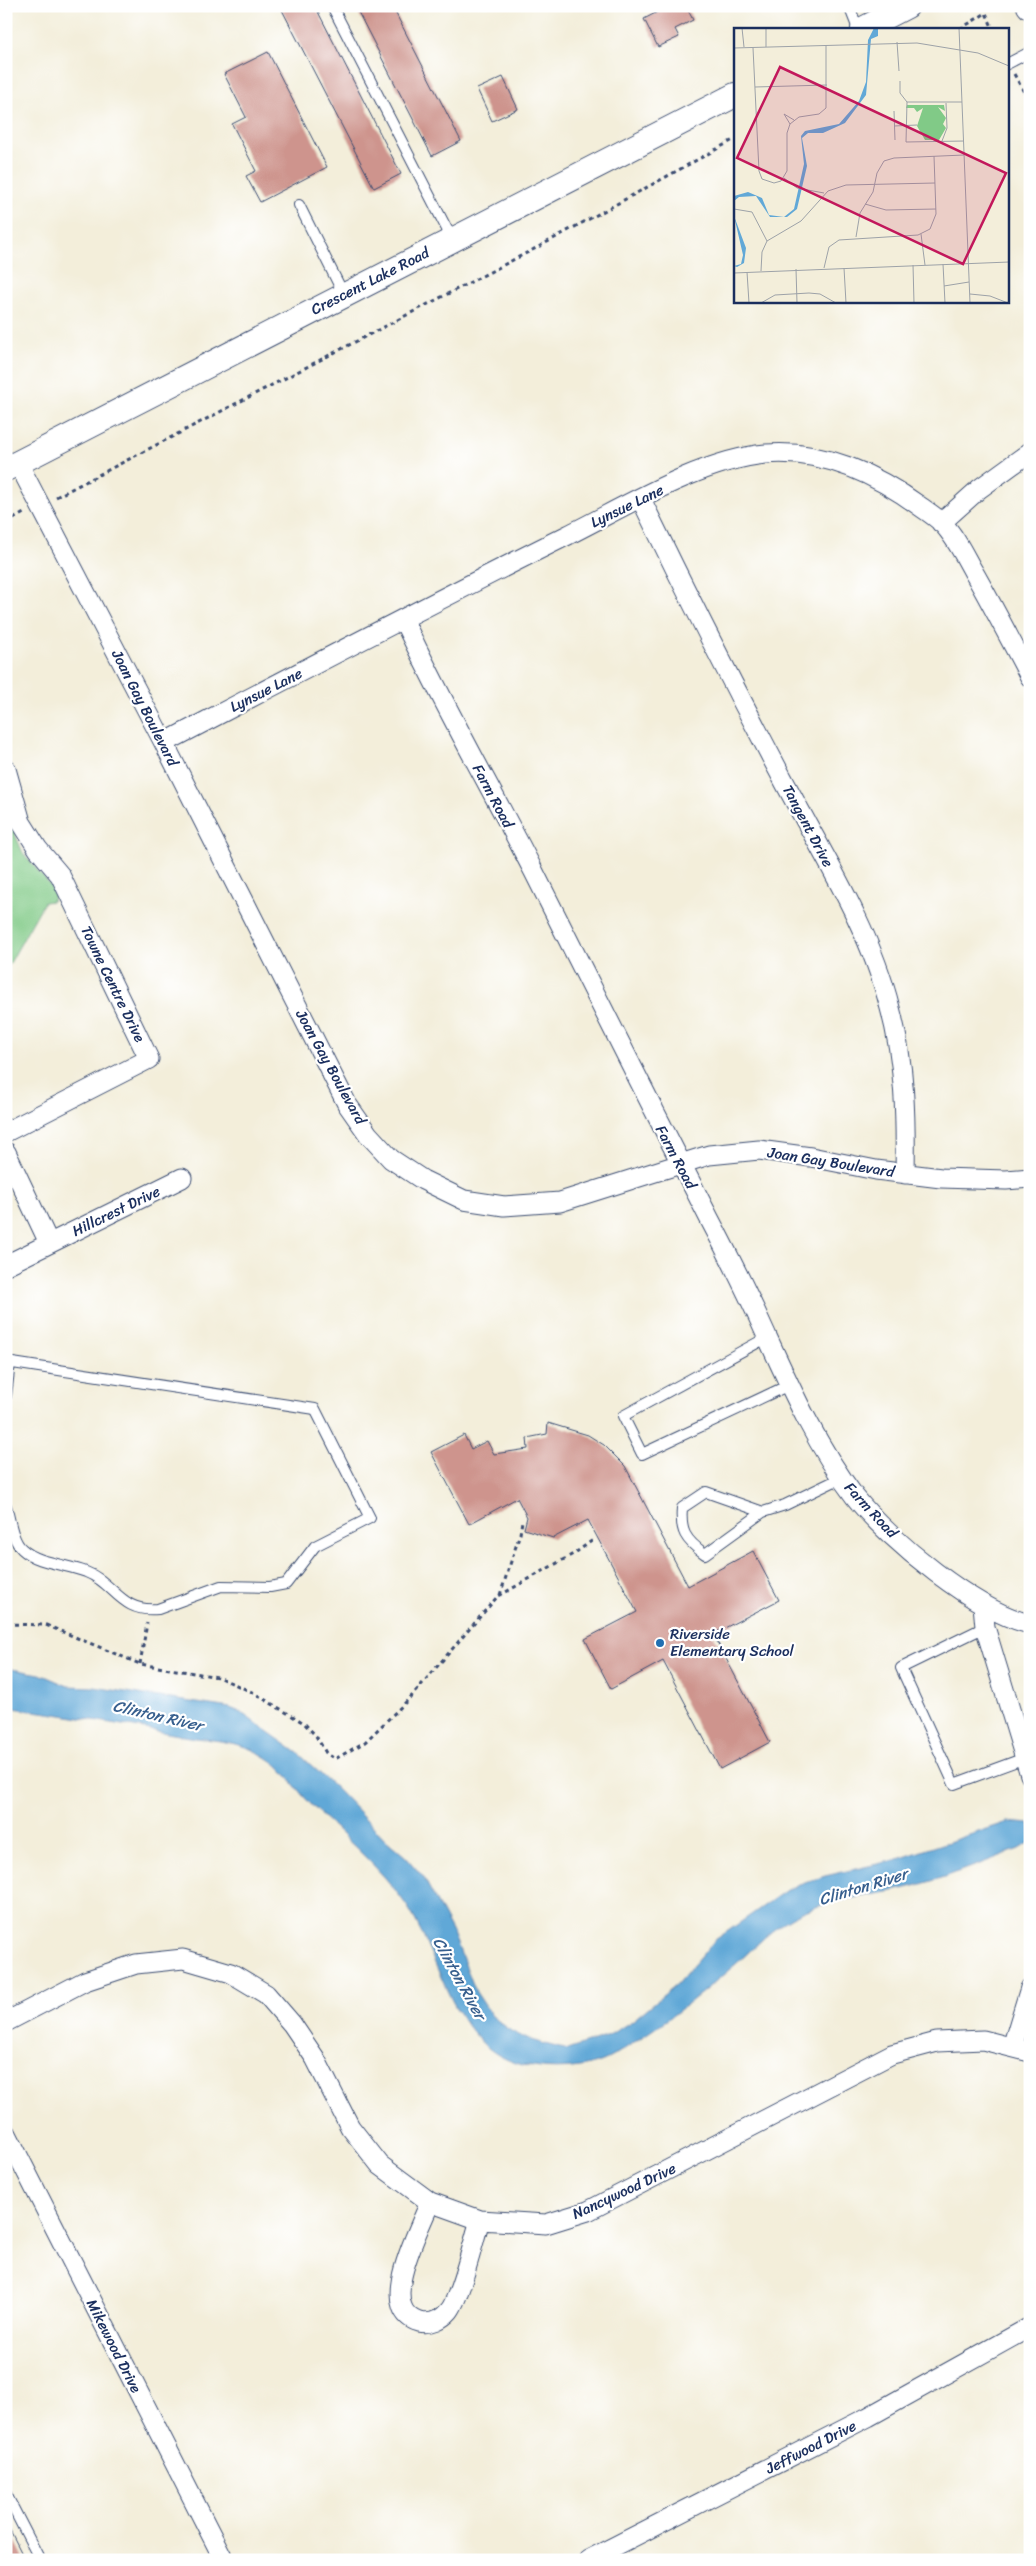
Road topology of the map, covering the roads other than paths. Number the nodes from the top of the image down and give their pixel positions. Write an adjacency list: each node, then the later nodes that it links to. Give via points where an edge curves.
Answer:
1 (332, 6): 10 (lane)
2 (849, 6): 4 (lane)
3 (896, 15): 5 (street)
4 (858, 28)
5 (865, 28)
6 (1030, 52): 7 (lane)
7 (1008, 64)
8 (734, 96): 10 (street, Crescent Lake Road)
9 (298, 205): 11 (lane)
10 (452, 239): 11 (street, Crescent Lake Road)
11 (344, 295): 13 (street, Crescent Lake Road)
12 (1030, 452): 15 (street, via 979,489)
13 (12, 466): 18 (street, Joan Gay Boulevard, via 40,505)
14 (641, 499): 15 (street, Lynsue Lane, via 727,462 766,454 805,455 852,468 904,495); 16 (street, Lynsue Lane); 23 (street, Tangent Drive, via 874,956 890,1008 903,1075)
15 (942, 522): 17 (street, Lynsue Lane, via 978,580)
16 (403, 619): 18 (street, Lynsue Lane); 22 (street, Farm Road)
17 (1030, 677)
18 (164, 743): 22 (street, Joan Gay Boulevard, via 347,1104 368,1134 391,1158 423,1180 464,1200 504,1206 560,1202)
19 (6, 769): 20 (street, Towne Centre Drive, via 21,822 38,849 60,874 148,1059)
20 (6, 1132)
21 (6, 1152): 26 (street)
22 (680, 1164): 23 (street, Joan Gay Boulevard, via 709,1156 759,1150); 28 (street, Farm Road)
23 (905, 1174): 25 (street, Joan Gay Boulevard, via 950,1179)
24 (182, 1178): 26 (street, Hillcrest Drive)
25 (1030, 1178)
26 (49, 1243): 27 (street, Hillcrest Drive)
27 (6, 1264)
28 (768, 1338): 30 (street, Farm Road); 30 (lane, via 623,1416 642,1454)
29 (8, 1362): 31 (lane); 33 (lane, via 315,1409 370,1518 315,1546 290,1581 281,1586 221,1586 149,1610 126,1602 88,1572 24,1551 16,1542)
30 (789, 1385): 32 (street, Farm Road, via 815,1436)
31 (6, 1396)
32 (842, 1478): 34 (lane, via 786,1505); 35 (street, Farm Road, via 857,1499 886,1528 943,1578)
33 (6, 1506)
34 (763, 1512): 34 (lane, via 706,1492 682,1508 680,1526 692,1545 705,1554)
35 (983, 1606): 36 (street, Farm Road); 37 (street)
36 (1030, 1624)
37 (985, 1628): 38 (street); 38 (lane, via 901,1668 954,1784)
38 (1027, 1767)
39 (1030, 1988): 41 (street)
40 (6, 2022): 43 (street, Nancywood Drive, via 85,1981 136,1964 183,1958 231,1973 266,1994 292,2024 315,2058 350,2127 380,2165)
41 (1021, 2050): 44 (street, Nancywood Drive, via 983,2040 937,2042 892,2054 588,2211 546,2224)
42 (6, 2132): 48 (street, Mikewood Drive)
43 (430, 2202): 44 (street, Nancywood Drive); 44 (street, via 400,2279 399,2300 406,2315 420,2322 437,2322 450,2310)
44 (480, 2220)
45 (1030, 2327): 49 (street, Jeffwood Drive, via 868,2417)
46 (6, 2494): 47 (lane)
47 (40, 2560)
48 (224, 2560)
49 (588, 2560)

